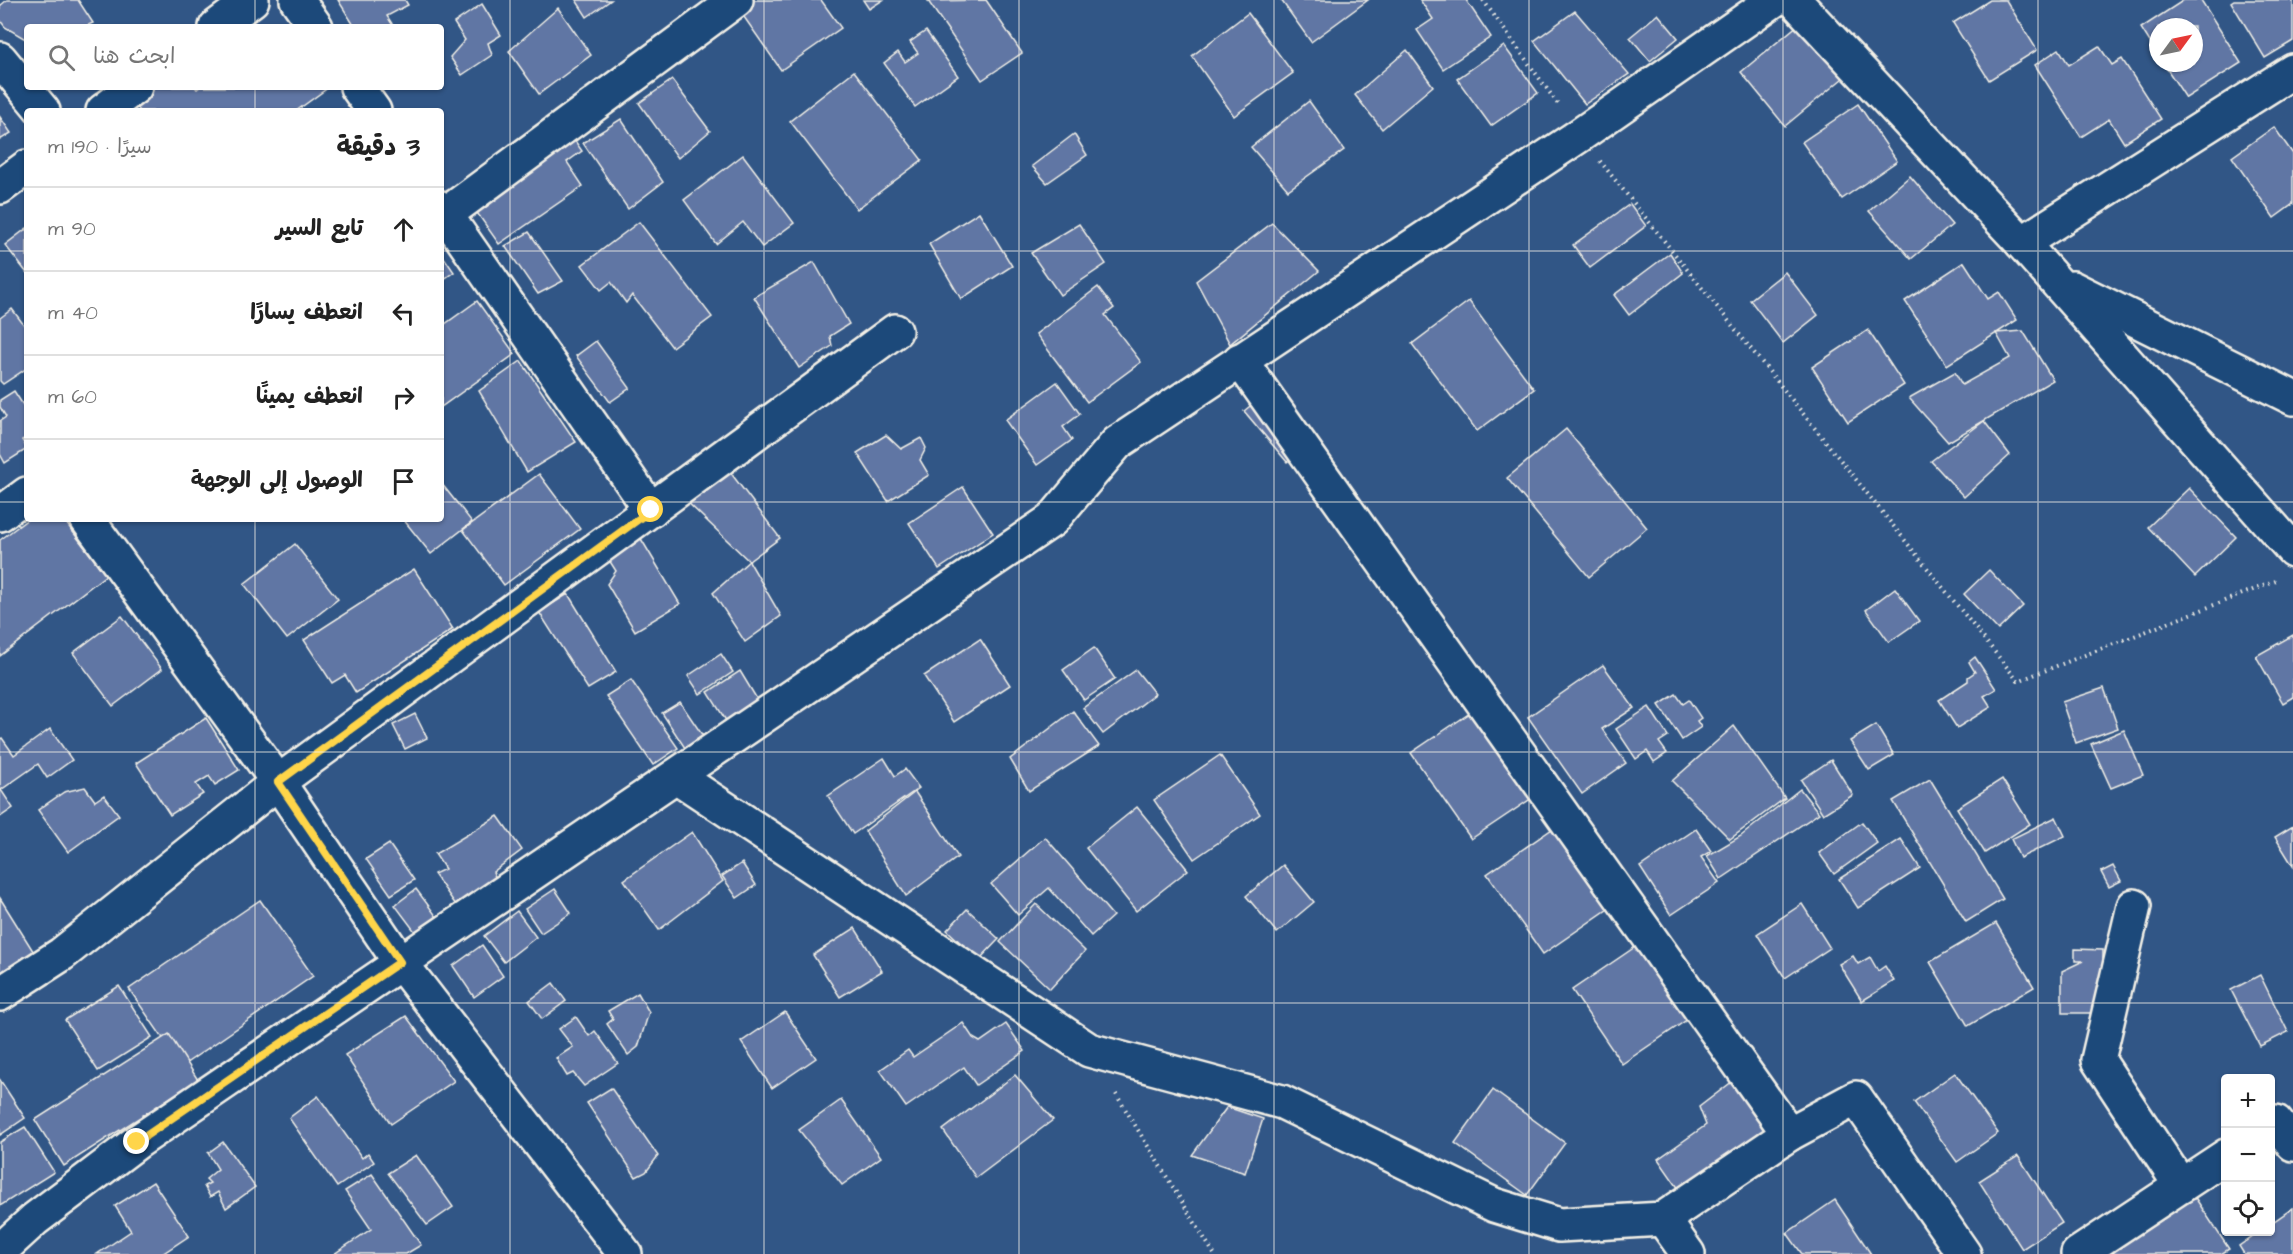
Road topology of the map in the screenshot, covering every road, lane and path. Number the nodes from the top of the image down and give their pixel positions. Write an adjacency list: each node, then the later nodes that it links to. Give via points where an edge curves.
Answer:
1 (252, 0): 7 (street)
2 (297, 0): 8 (street)
3 (736, 0): 21 (street)
4 (1483, 0): 18 (path)
5 (1774, 0): 18 (street)
6 (1794, 0): 23 (street)
7 (220, 24)
8 (314, 24)
9 (0, 59): 11 (street)
10 (2293, 71): 23 (street)
11 (24, 88)
12 (26, 90): 15 (street)
13 (131, 90): 16 (street)
14 (359, 90): 17 (street)
15 (41, 108)
16 (107, 108)
17 (372, 108)
18 (1580, 135): 26 (street); 32 (path, via 2018,681)
19 (24, 169): 20 (street)
20 (0, 188)
21 (444, 210)
22 (444, 212): 29 (street)
23 (2022, 243): 24 (street)
24 (2056, 281): 27 (street); 32 (street)
25 (895, 331): 29 (street)
26 (1240, 360): 33 (street, via 1117,443 1052,520); 39 (street)
27 (2293, 398)
28 (24, 496): 30 (street)
29 (651, 510): 34 (street)
30 (0, 514)
31 (89, 522): 34 (street)
32 (2288, 564)
33 (676, 776): 36 (street); 38 (street)
34 (278, 782): 36 (street); 37 (street, via 62,954)
35 (2134, 906): 41 (street, via 2098,1060)
36 (400, 962): 43 (street, via 137,1142 35,1219); 44 (street)
37 (0, 994)
38 (1089, 1050): 42 (street, via 1282,1102 1494,1205 1559,1225); 45 (path)
39 (1789, 1134): 42 (street); 47 (street, via 1856,1098)
40 (2221, 1159): 41 (street)
41 (2181, 1186): 48 (street)
42 (1663, 1219): 46 (street)
43 (0, 1251)
44 (625, 1254)
45 (1214, 1254)
46 (1688, 1254)
47 (1964, 1254)
48 (2078, 1254)

